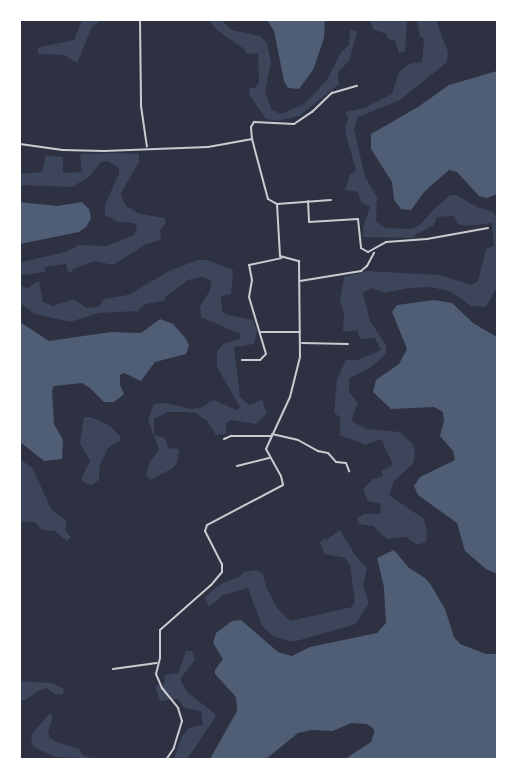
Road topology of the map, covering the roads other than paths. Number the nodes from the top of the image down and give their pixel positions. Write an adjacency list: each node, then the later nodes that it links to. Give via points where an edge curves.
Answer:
1 (140, 20): 5 (street, via 141,106)
2 (357, 86): 3 (street, via 332,93 294,124 254,122)
3 (252, 139): 5 (street, via 208,147); 8 (street, via 268,199)
4 (20, 144): 5 (street, via 76,151)
5 (147, 147)
6 (331, 200): 7 (street)
7 (308, 201): 8 (street); 10 (street, via 309,222 358,219 361,248)
8 (277, 204): 11 (street)
9 (489, 228): 10 (street, via 386,242)
10 (375, 250): 12 (street, via 361,271)
11 (281, 258): 12 (street, via 298,260); 13 (street, via 249,265 249,297)
12 (300, 281): 14 (street)
13 (260, 332): 14 (street); 17 (street, via 265,356 260,360)
14 (300, 332): 15 (street)
15 (302, 343): 16 (street); 18 (street, via 290,397)
16 (348, 344)
17 (242, 360)
18 (271, 435): 19 (street); 20 (street, via 266,449); 22 (street, via 298,440 318,452 328,453 336,462 346,463)
19 (224, 439)
20 (269, 458): 21 (street); 23 (street, via 283,479 283,486 207,525 205,531 223,568 211,585 162,626)
21 (237, 466)
22 (349, 471)
23 (159, 663): 24 (street); 25 (street, via 159,682 178,708 182,721 174,748)
24 (113, 669)
25 (166, 759)

